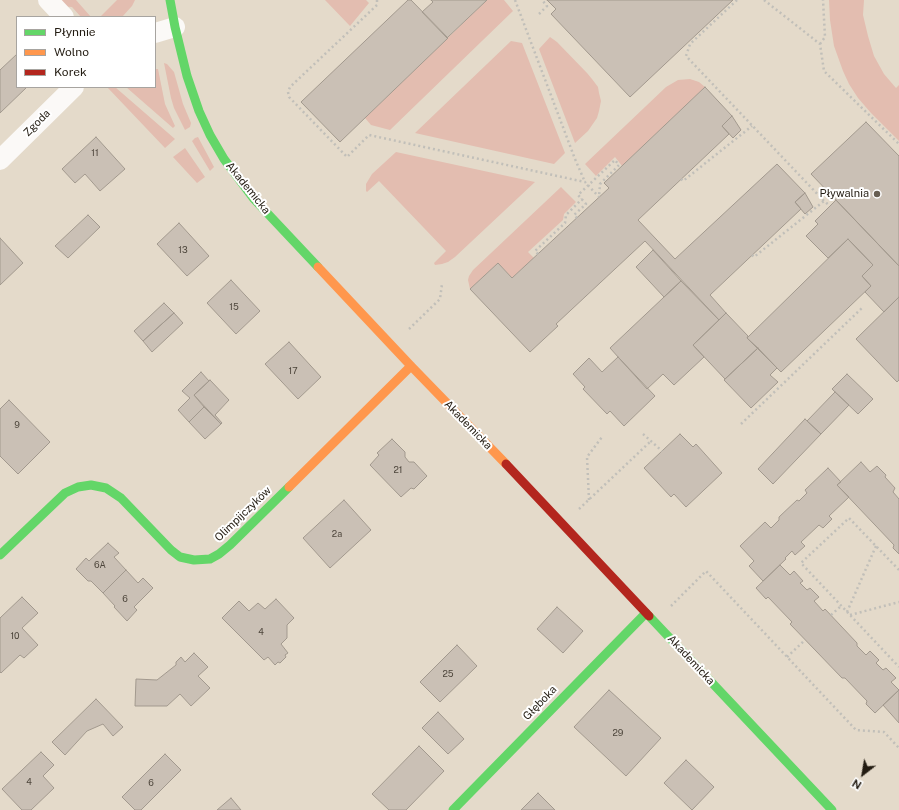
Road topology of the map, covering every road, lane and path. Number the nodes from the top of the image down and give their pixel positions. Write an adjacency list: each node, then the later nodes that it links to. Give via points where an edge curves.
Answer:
1 (48, 0): 10 (street)
2 (170, 0): 11 (street, Akademicka)
3 (377, 0): 19 (path, via 377,5 290,87 288,92 289,97 346,157 370,135)
4 (515, 0): 19 (path)
5 (542, 0): 9 (path, via 547,6)
6 (737, 0): 15 (path, via 690,44 686,56)
7 (764, 0): 13 (path)
8 (824, 0): 13 (path, via 825,37)
9 (539, 14)
10 (63, 16)
11 (175, 27): 12 (street); 30 (street, Akademicka, via 199,111 224,159 254,199)
12 (156, 33)
13 (820, 44): 16 (path, via 824,71)
14 (73, 88): 17 (street, Zgoda)
15 (752, 126): 18 (path, via 683,181); 22 (path)
16 (899, 144)
17 (0, 160)
18 (681, 179)
19 (585, 182): 20 (path)
20 (588, 186): 20 (path, via 615,160 619,165 600,184 599,197); 21 (path, via 578,195)
21 (582, 199): 24 (path, via 586,204 574,215); 25 (path, via 566,215 565,223 535,251)
22 (824, 201): 23 (path); 26 (path, via 754,257)
23 (830, 206)
24 (577, 218)
25 (538, 254)
26 (752, 255)
27 (442, 284): 29 (path, via 440,299)
28 (862, 308): 31 (path)
29 (409, 329)
30 (412, 366): 39 (street, Olimpijczyków, via 230,545 210,559 194,560 180,557 121,498 106,488 91,485 65,493); 45 (street, Akademicka)
31 (742, 424)
32 (644, 434): 34 (path)
33 (602, 437): 36 (path, via 586,457)
34 (651, 441): 35 (path); 36 (path)
35 (662, 452)
36 (589, 500): 37 (path)
37 (579, 509)
38 (876, 546): 40 (path); 42 (path, via 849,518 802,563); 44 (path)
39 (0, 555)
40 (899, 570)
41 (899, 602): 47 (path)
42 (842, 606): 44 (path); 46 (path)
43 (671, 607): 49 (path, via 706,571)
44 (847, 612): 47 (path)
45 (646, 613): 52 (street, Głęboka); 53 (street, Akademicka)
46 (831, 615)
47 (850, 615): 50 (path)
48 (805, 640): 49 (path)
49 (787, 657): 51 (path, via 856,730 884,732)
50 (899, 666)
51 (899, 748)
52 (453, 810)
53 (832, 810)

